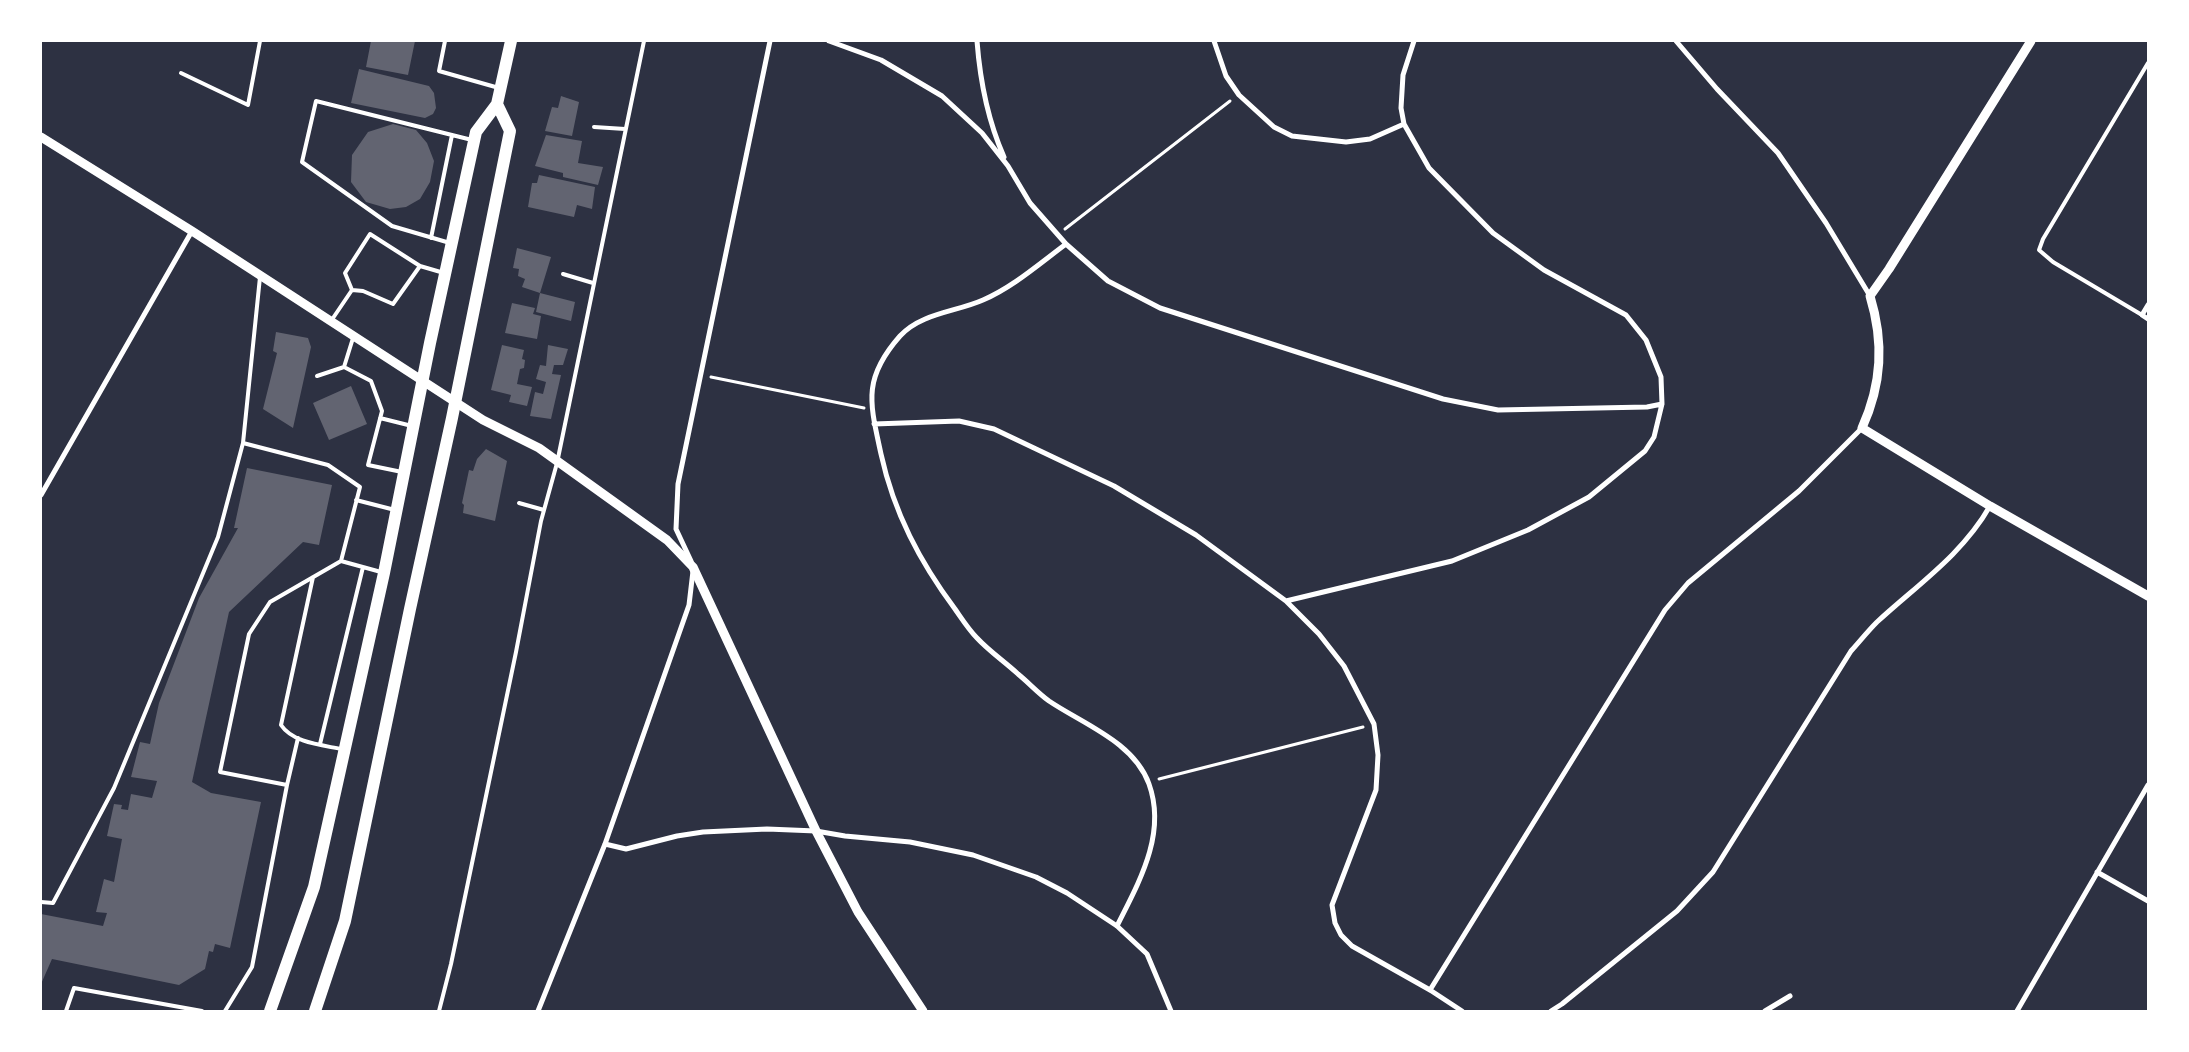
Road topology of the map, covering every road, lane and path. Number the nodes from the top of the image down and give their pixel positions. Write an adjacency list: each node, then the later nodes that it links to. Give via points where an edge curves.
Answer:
1 (260, 41): 13 (lane, via 248,105)
2 (445, 41): 14 (lane, via 439,71)
3 (511, 41): 14 (main road)
4 (644, 41): 19 (lane)
5 (770, 41): 42 (street)
6 (829, 41): 23 (street, via 881,60 942,96 982,133)
7 (977, 41): 23 (street, via 994,136)
8 (1214, 41): 15 (street, via 1226,76)
9 (1414, 41): 17 (street, via 1403,75 1401,108)
10 (1676, 41): 35 (street, via 1778,153)
11 (2031, 41): 35 (street)
12 (2148, 63): 37 (lane, via 2039,250 2053,262)
13 (181, 73)
14 (500, 88): 16 (main road)
15 (1238, 95): 17 (street, via 1274,127 1292,136 1346,142 1370,139); 25 (path)
16 (497, 104): 22 (main road, via 476,132); 45 (main road, via 510,131)
17 (1404, 124): 46 (street, via 1429,168 1493,233 1544,270 1626,315 1646,340 1661,377)
18 (594, 127): 19 (lane)
19 (625, 130): 33 (lane)
20 (452, 135): 22 (lane); 26 (lane); 26 (lane, via 316,100 302,162 392,226)
21 (41, 138): 24 (street)
22 (475, 140): 27 (main road)
23 (1008, 166): 25 (street, via 1030,203)
24 (192, 231): 32 (street); 55 (street)
25 (1057, 235): 28 (street)
26 (431, 238): 27 (lane)
27 (452, 244): 30 (main road)
28 (1066, 244): 46 (street, via 1108,280 1160,308 1443,399 1498,410); 47 (street, via 1009,286 982,300 925,318 901,334 879,364 871,390)
29 (420, 266): 30 (lane); 34 (lane, via 393,304 363,291); 34 (lane, via 370,234 344,273)
30 (446, 274): 44 (main road)
31 (563, 274): 33 (lane)
32 (260, 275): 39 (street); 52 (lane)
33 (593, 283): 53 (lane)
34 (352, 290): 39 (lane)
35 (1870, 296): 51 (street, via 1879,336 1880,365 1875,393)
36 (2148, 306): 37 (street)
37 (2142, 316): 38 (street)
38 (2148, 319)
39 (331, 320): 40 (street)
40 (354, 336): 41 (lane); 44 (street)
41 (344, 367): 43 (lane); 48 (lane, via 371,381 382,411)
42 (700, 375): 47 (path); 63 (street, via 678,484 676,529)
43 (317, 376)
44 (424, 380): 45 (street); 50 (main road)
45 (455, 402): 53 (street, via 539,448); 87 (main road, via 345,921)
46 (1662, 404): 67 (street, via 1654,437 1645,451 1589,497 1528,530 1452,562)
47 (872, 410): 49 (street)
48 (380, 418): 50 (lane); 54 (lane, via 368,465)
49 (874, 424): 67 (street, via 959,421 994,429 1114,486 1196,535); 72 (street, via 886,477 904,524 929,574 977,638 1049,700 1112,738 1140,766)
50 (414, 426): 54 (main road)
51 (1862, 428): 58 (street); 81 (street, via 1799,491 1688,583 1665,610)
52 (242, 443): 56 (lane, via 328,465 360,487); 79 (lane, via 218,537 114,788 53,903)
53 (557, 463): 60 (lane); 63 (street, via 667,540)
54 (404, 473): 59 (main road)
55 (41, 495)
56 (356, 500): 59 (lane); 61 (lane)
57 (519, 503): 60 (lane)
58 (1990, 506): 66 (street); 93 (street, via 1980,523 1941,568 1876,623 1851,651 1713,872 1677,911)
59 (397, 510): 64 (main road)
60 (544, 510): 88 (lane)
61 (341, 561): 62 (lane); 65 (lane)
62 (363, 567): 64 (lane); 70 (lane)
63 (693, 567): 75 (street); 76 (street, via 689,605)
64 (384, 572): 71 (main road)
65 (313, 578): 69 (lane, via 280,722 284,729); 73 (lane, via 270,602 249,634 220,772)
66 (2148, 596)
67 (1286, 601): 68 (street, via 1319,634 1344,666)
68 (1374, 724): 72 (path); 81 (street, via 1378,755 1376,790 1332,906 1335,923 1352,946)
69 (298, 738): 70 (lane); 73 (lane)
70 (320, 744): 71 (lane)
71 (344, 750): 86 (main road, via 314,887)
72 (1148, 782): 80 (street, via 1156,808 1153,839 1142,875)
73 (287, 785): 85 (lane, via 252,967)
74 (2148, 785): 77 (street)
75 (816, 831): 76 (street, via 735,829 677,836 626,849); 80 (street, via 926,844 988,860 1036,877); 90 (street, via 858,912)
76 (605, 844): 89 (street)
77 (2097, 872): 78 (street); 95 (street)
78 (2148, 901)
79 (41, 902)
80 (1117, 926): 91 (street, via 1147,954)
81 (1430, 990): 92 (street)
82 (1790, 996): 94 (street)
83 (66, 1011): 84 (lane, via 74,988)
84 (202, 1011)
85 (225, 1011)
86 (270, 1011)
87 (315, 1011)
88 (439, 1011)
89 (538, 1011)
90 (923, 1011)
91 (1171, 1011)
92 (1462, 1011)
93 (1551, 1011)
94 (1765, 1011)
95 (2017, 1011)

